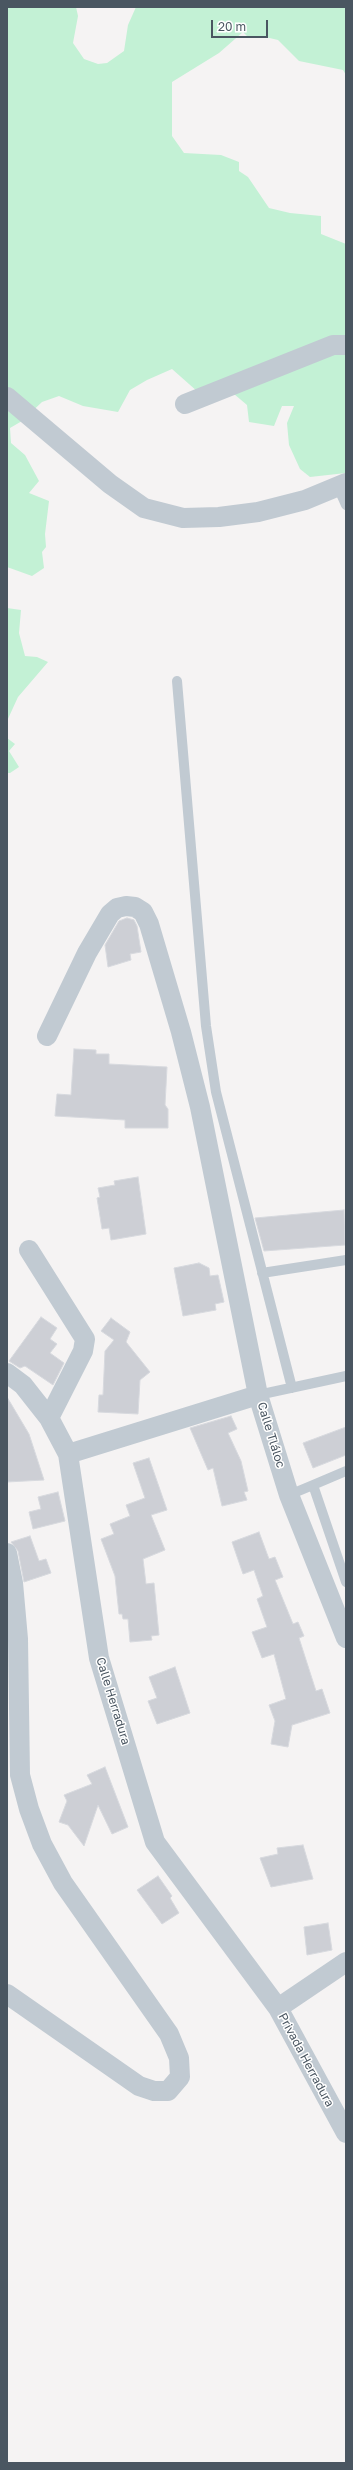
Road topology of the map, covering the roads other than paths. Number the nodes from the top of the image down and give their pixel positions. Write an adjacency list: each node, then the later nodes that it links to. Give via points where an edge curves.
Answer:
1 (346, 345): 3 (street, via 333,345)
2 (7, 397): 4 (street, via 110,484 144,508 183,518 220,517 305,500)
3 (185, 404)
4 (342, 485): 5 (lane)
5 (346, 505)
6 (177, 681): 10 (lane, via 206,1026 216,1092)
7 (47, 1036): 14 (street, via 87,953 110,914 117,908 126,906 135,907 143,912 149,924 181,1032 200,1107)
8 (29, 1250): 15 (street, via 85,1340 83,1351)
9 (346, 1260): 10 (lane)
10 (262, 1273): 13 (lane)
11 (7, 1373): 15 (street, Calle Herradura, via 23,1385)
12 (346, 1376): 13 (lane)
13 (292, 1388): 14 (lane)
14 (258, 1395): 16 (street, Calle Tláloc); 19 (street, Calle Tláloc)
15 (49, 1418): 16 (street, Calle Herradura)
16 (68, 1454): 26 (street, Calle Herradura, via 99,1658 155,1842)
17 (346, 1471): 18 (lane)
18 (313, 1485): 19 (lane); 21 (lane)
19 (289, 1494): 23 (street, Calle Tláloc)
20 (7, 1553): 25 (street, via 13,1583 18,1639 20,1775 29,1809 42,1844 63,1883 169,2034 179,2058 180,2077 168,2091 154,2091 139,2086)
21 (342, 1564): 22 (lane)
22 (346, 1582)
23 (346, 1638)
24 (346, 1962): 26 (street)
25 (7, 1994)
26 (278, 2008): 27 (street, Privada Herradura)
27 (346, 2133)

